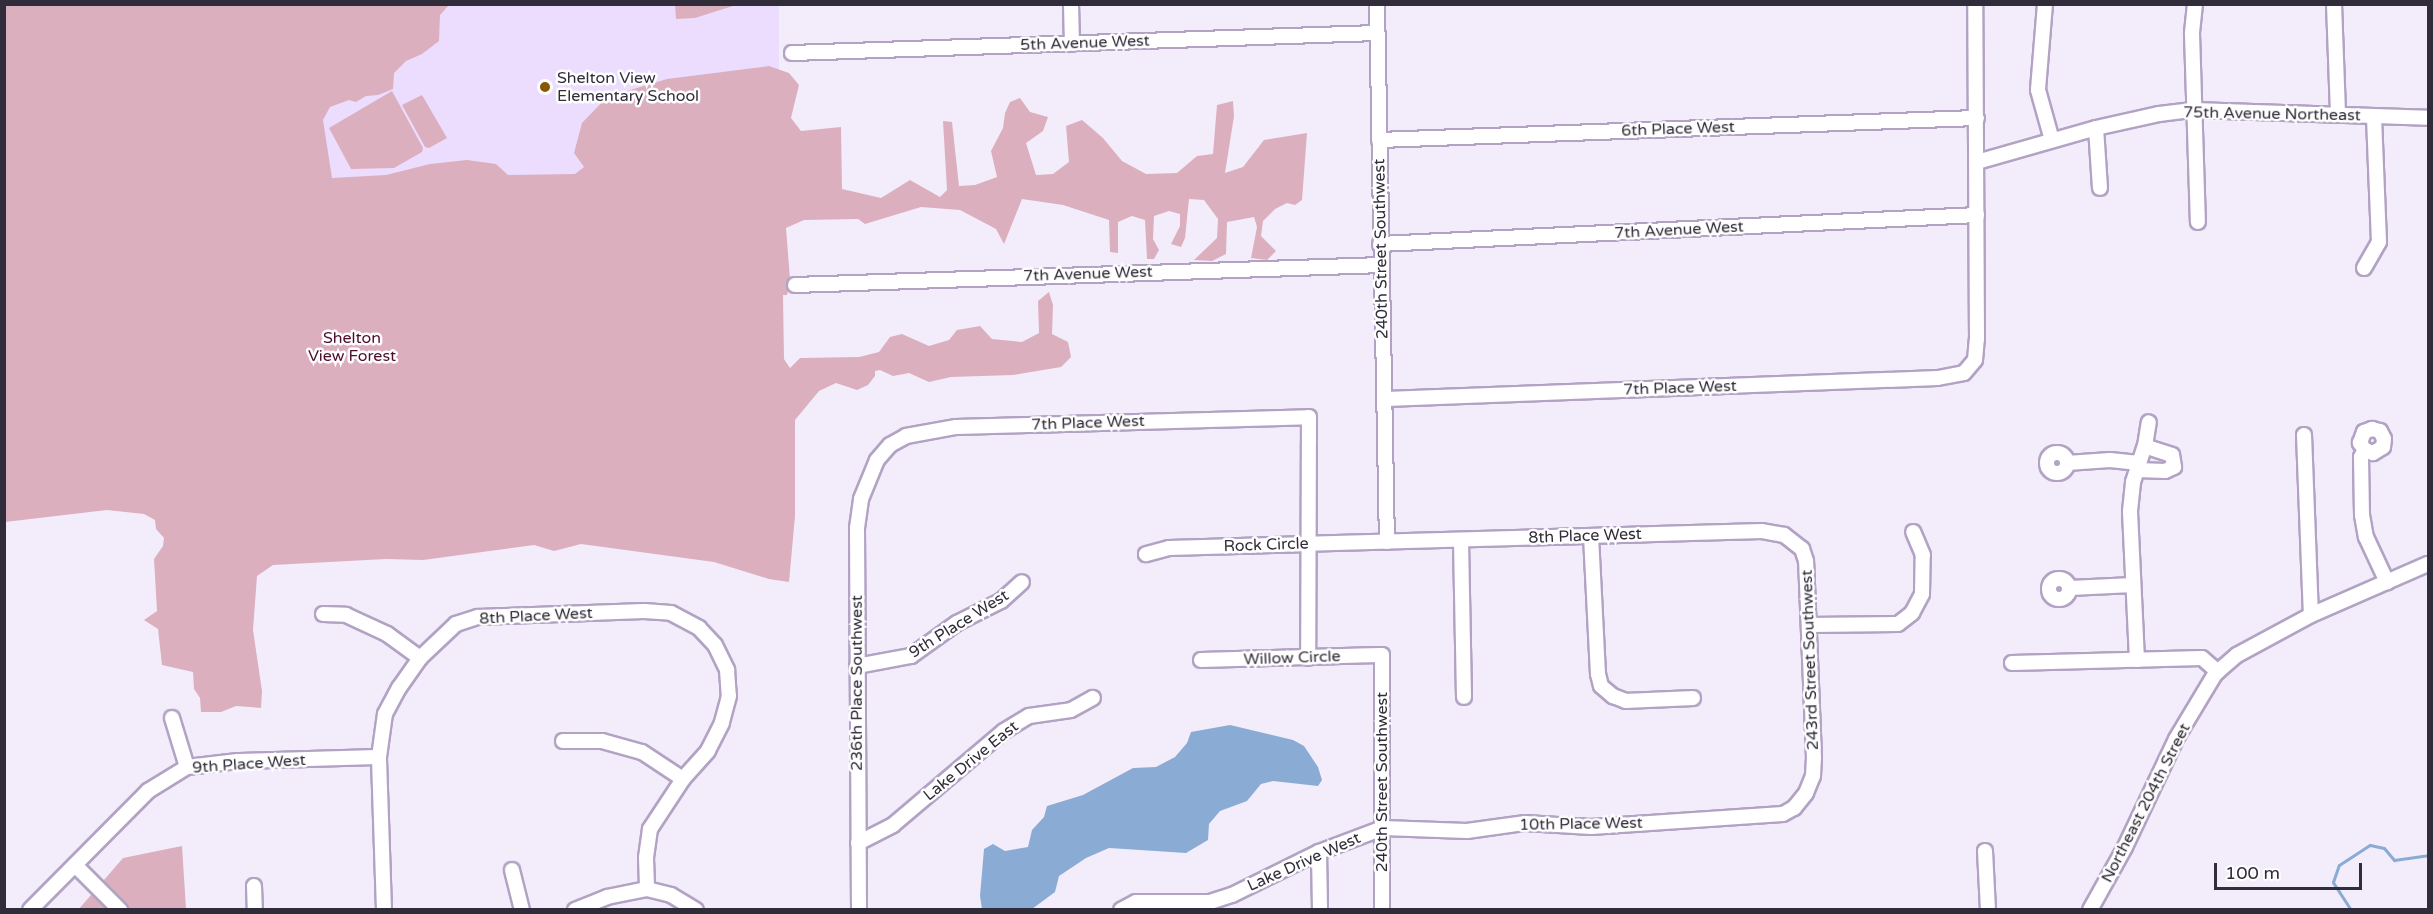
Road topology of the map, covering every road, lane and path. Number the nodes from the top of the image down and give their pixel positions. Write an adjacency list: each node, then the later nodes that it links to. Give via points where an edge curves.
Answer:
1 (1071, 4): 8 (street)
2 (1377, 4): 7 (street, 240th Street Southwest)
3 (1975, 4): 13 (street)
4 (2045, 4): 17 (street, via 2038,90)
5 (2195, 4): 10 (street)
6 (2334, 4): 11 (street)
7 (1377, 33): 8 (street, 5th Avenue West); 16 (street, 240th Street Southwest)
8 (1072, 44): 9 (street, 5th Avenue West)
9 (792, 52)
10 (2193, 110): 11 (street, 75th Avenue Northeast); 15 (street, 75th Avenue Northeast); 21 (street)
11 (2338, 114): 12 (street, 75th Avenue Northeast)
12 (2374, 116): 14 (street, 75th Avenue Northeast); 24 (street, via 2379,242)
13 (1977, 118): 16 (street, 6th Place West); 18 (street)
14 (2428, 118)
15 (2096, 128): 17 (street, 75th Avenue Northeast); 19 (street)
16 (1379, 140): 22 (street, 240th Street Southwest)
17 (2052, 140): 18 (street, 75th Avenue Northeast)
18 (1977, 162): 20 (street)
19 (2100, 188)
20 (1977, 215): 22 (street, 7th Avenue West); 26 (street, 7th Place West, via 1977,339 1971,366 1954,376)
21 (2198, 222)
22 (1380, 244): 23 (street, 240th Street Southwest)
23 (1381, 265): 25 (street, 7th Avenue West); 26 (street, 240th Street Southwest)
24 (2364, 268)
25 (795, 285)
26 (1386, 399): 38 (street, 240th Street Southwest)
27 (2149, 422): 29 (street)
28 (2304, 435): 47 (street)
29 (2145, 446): 33 (street); 33 (street, via 2172,455 2174,467 2165,471)
30 (2365, 450): 43 (street, via 2361,458 2362,515 2366,537)
31 (877, 460): 39 (street, 7th Place West, via 890,445 925,430 1308,417); 55 (street, 236th Place Southwest, via 861,499 857,528)
32 (2067, 463): 33 (street, via 2110,460)
33 (2138, 466): 44 (street, via 2130,511)
34 (1913, 532): 48 (street, via 1923,555 1923,594 1912,613 1899,624)
35 (1784, 535): 36 (street, 8th Place West, via 1762,531); 48 (street, 243rd Street Southwest, via 1802,549 1806,561)
36 (1591, 536): 37 (street, 8th Place West); 59 (street, via 1601,686 1626,701)
37 (1461, 541): 38 (street, 8th Place West); 57 (street)
38 (1387, 542): 39 (street, Rock Circle)
39 (1308, 544): 40 (street, Rock Circle, via 1169,548); 51 (street)
40 (1146, 554)
41 (2428, 564): 43 (street, Northeast 204th Street)
42 (1022, 582): 55 (street, 9th Place West, via 1001,601 957,623 911,656)
43 (2387, 582): 47 (street, Northeast 204th Street)
44 (2133, 585): 45 (street); 53 (street)
45 (2070, 588)
46 (323, 614): 50 (street, via 346,615 387,634)
47 (2311, 615): 56 (street, Northeast 204th Street, via 2237,655)
48 (1810, 625): 65 (street, 243rd Street Southwest, via 1814,758 1813,776)
49 (1382, 655): 51 (street, Willow Circle); 66 (street, 240th Street Southwest)
50 (420, 658): 62 (street, 8th Place West, via 386,714); 64 (street, 8th Place West, via 456,624 478,617 671,613 699,628 715,645 727,670 729,696 722,723 708,751)
51 (1308, 658): 52 (street, Willow Circle)
52 (1201, 660)
53 (2138, 660): 54 (street); 56 (street, via 2202,658)
54 (2012, 663)
55 (857, 666): 67 (street, 236th Place Southwest)
56 (2218, 672): 87 (street, Northeast 204th Street, via 2176,739 2125,847)
57 (1464, 697)
58 (1093, 698): 67 (street, Lake Drive East, via 1071,710 1029,716 1004,731 893,825)
59 (1693, 698)
60 (172, 718): 63 (street)
61 (563, 741): 64 (street, via 602,741 642,752)
62 (379, 757): 63 (street, 9th Place West, via 238,761); 78 (street, 8th Place West)
63 (187, 767): 70 (street, 9th Place West, via 148,791)
64 (683, 779): 73 (street, via 650,829)
65 (1806, 793): 66 (street, 10th Place West, via 1794,808 1771,816 1591,827 1525,823 1467,831)
66 (1383, 828): 69 (street, Lake Drive West); 85 (street, 240th Street Southwest)
67 (858, 843): 82 (street, 236th Place Southwest)
68 (1985, 851): 86 (street)
69 (1319, 852): 74 (street, Lake Drive West, via 1210,902); 84 (street)
70 (75, 865): 75 (street, 9th Place West); 76 (street)
71 (512, 870): 79 (street)
72 (254, 886): 77 (street)
73 (647, 889): 80 (street); 81 (street, via 671,895)
74 (1137, 906): 83 (street, Lake Drive West)
75 (30, 909)
76 (120, 909)
77 (255, 909)
78 (384, 909)
79 (522, 909)
80 (575, 909)
81 (696, 909)
82 (859, 909)
83 (1121, 909)
84 (1320, 909)
85 (1382, 909)
86 (1988, 909)
87 (2090, 909)

